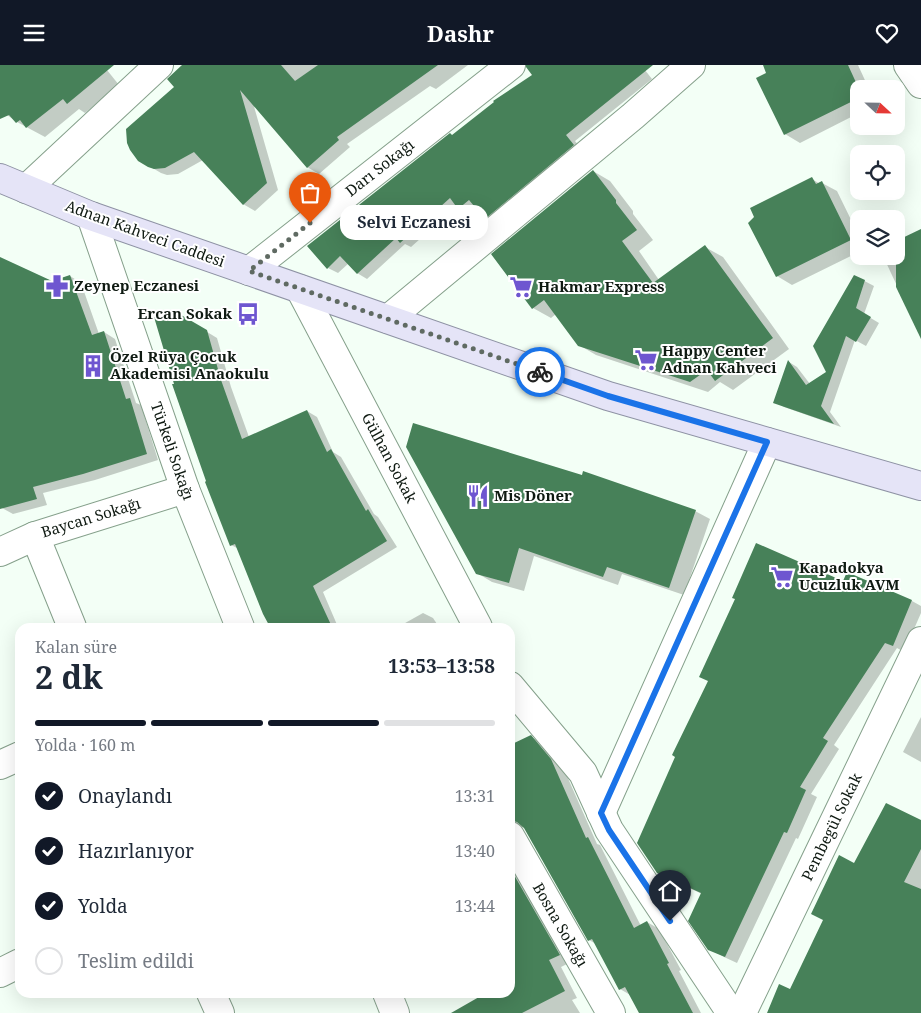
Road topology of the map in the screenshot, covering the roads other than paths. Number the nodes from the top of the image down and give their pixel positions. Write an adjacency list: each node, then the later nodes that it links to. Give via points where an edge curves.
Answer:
1 (159, 65): 7 (street)
2 (511, 65): 9 (street, Darı Sokağı)
3 (691, 65): 11 (street, via 633,117)
4 (908, 65): 5 (street)
5 (921, 83)
6 (0, 178): 7 (main road, Adnan Kahveci Caddesi)
7 (26, 189): 8 (main road, Adnan Kahveci Caddesi)
8 (91, 216): 9 (main road, Adnan Kahveci Caddesi); 14 (street, Türkeli Sokağı)
9 (249, 271): 10 (main road, Adnan Kahveci Caddesi)
10 (300, 289): 11 (main road, Adnan Kahveci Caddesi); 19 (street, Gülhan Sokak)
11 (388, 319): 12 (main road, Adnan Kahveci Caddesi, via 608,396)
12 (767, 442): 13 (main road, Adnan Kahveci Caddesi); 24 (street)
13 (914, 478)
14 (185, 489): 15 (street, Baycan Sokağı); 18 (street, Türkeli Sokağı)
15 (35, 536): 16 (street, Baycan Sokağı); 17 (street)
16 (0, 552)
17 (70, 623)
18 (238, 623)
19 (476, 623)
20 (921, 641): 34 (street, Pembegül Sokak)
21 (515, 692): 24 (street, via 583,773)
22 (15, 758): 23 (street)
23 (0, 765)
24 (601, 813): 33 (street, via 609,830)
25 (515, 845): 32 (street, Bosna Sokağı)
26 (15, 966): 27 (street)
27 (0, 973)
28 (213, 998): 30 (street)
29 (389, 998): 31 (street)
30 (220, 1013)
31 (395, 1013)
32 (611, 1013)
33 (732, 1013)
34 (742, 1013)

